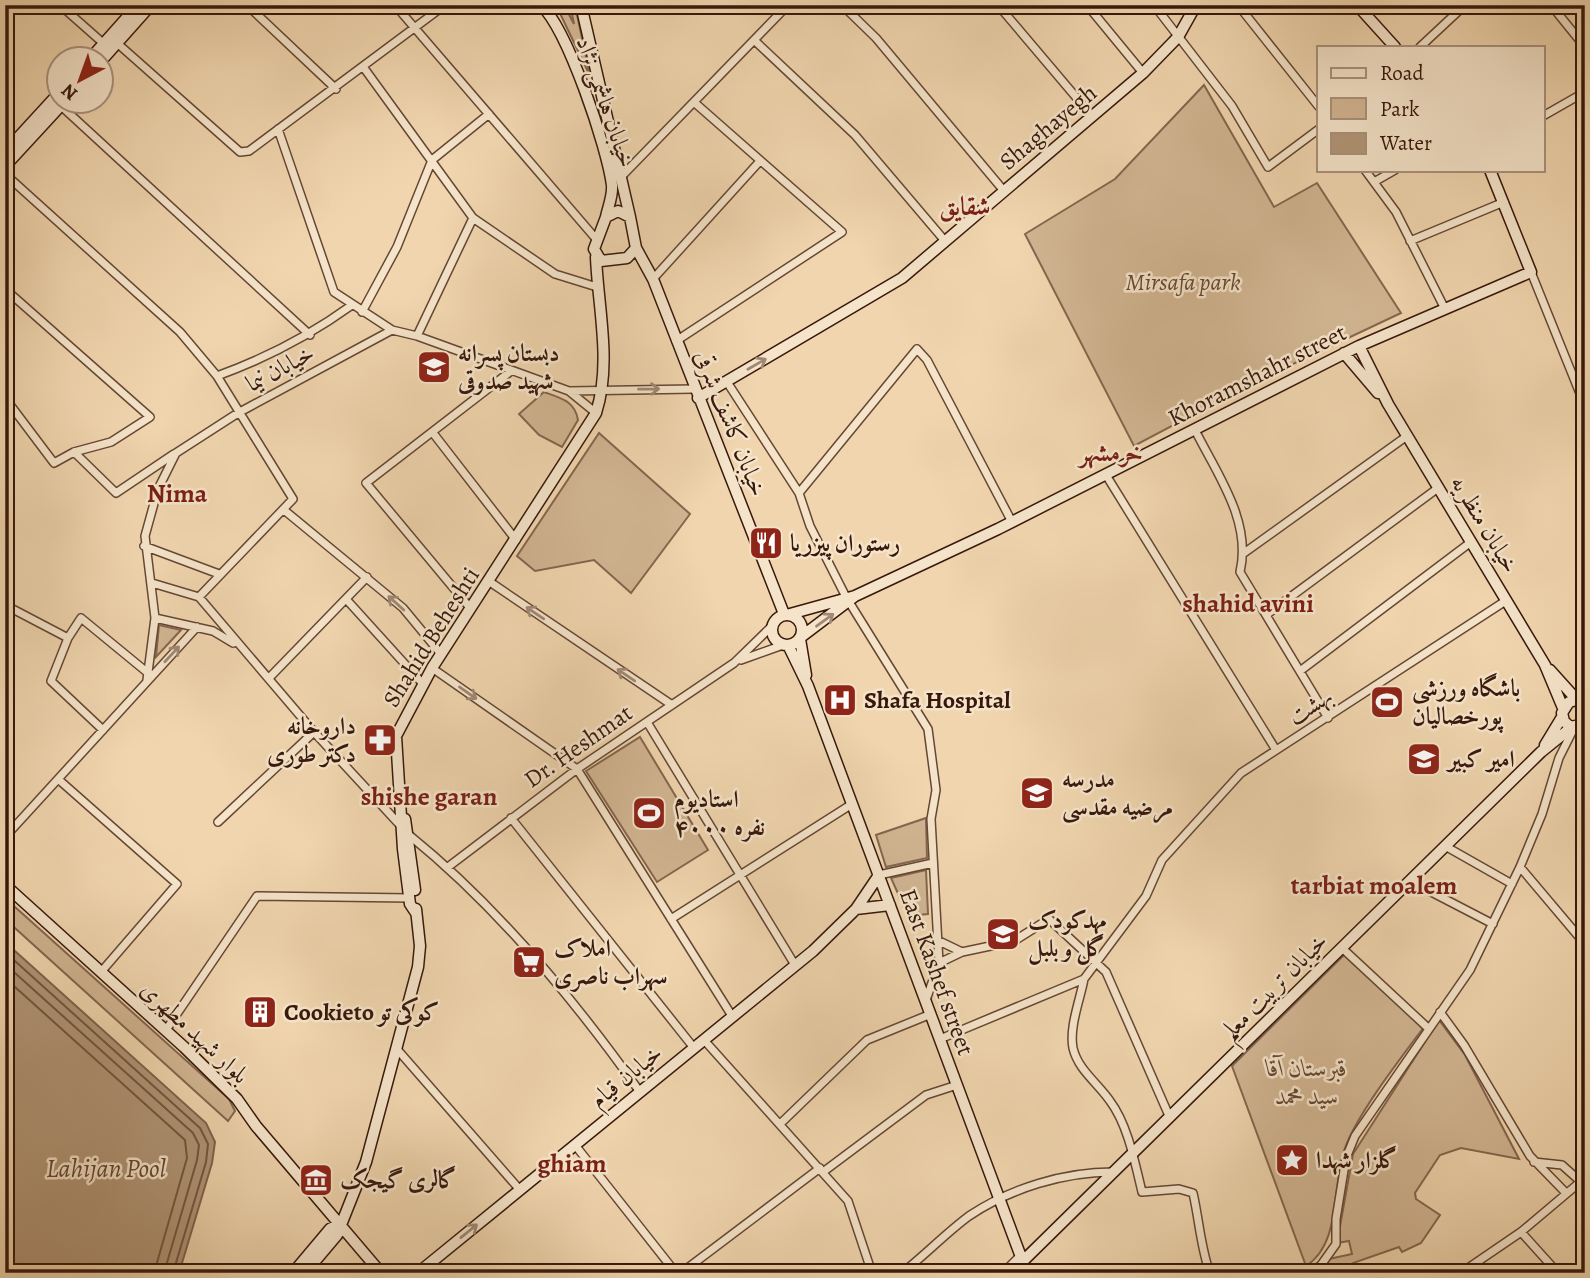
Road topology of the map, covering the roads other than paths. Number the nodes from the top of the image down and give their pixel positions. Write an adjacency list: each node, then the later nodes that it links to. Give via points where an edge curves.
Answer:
1 (60, 5): 22 (street)
2 (138, 5): 22 (main road)
3 (151, 5): 23 (main road)
4 (395, 5): 19 (street)
5 (445, 5): 19 (street)
6 (541, 5): 53 (main road, خیابان هاشمی نژاد, via 557,24 585,95)
7 (581, 5): 51 (main road)
8 (788, 5): 21 (street)
9 (842, 5): 54 (street, via 876,38)
10 (998, 5): 40 (street)
11 (1087, 5): 30 (street)
12 (1154, 5): 20 (street)
13 (1196, 5): 20 (main road, Shaghayegh)
14 (1238, 5): 34 (street)
15 (1357, 5): 26 (main road)
16 (1465, 5): 27 (street)
17 (1551, 5): 28 (street)
18 (248, 6): 31 (street)
19 (414, 29): 29 (street); 36 (street)
20 (1178, 37): 30 (main road, Shaghayegh); 42 (street, via 1232,106 1268,167)
21 (754, 40): 33 (street); 61 (street, via 855,135)
22 (103, 43): 24 (main road)
23 (117, 43): 25 (main road); 41 (street, via 240,152 249,151)
24 (101, 46)
25 (114, 46)
26 (1394, 46)
27 (1420, 46)
28 (1585, 47)
29 (364, 68): 31 (street); 44 (street)
30 (1143, 73): 40 (main road, Shaghayegh)
31 (336, 89): 41 (street)
32 (1585, 92): 37 (street)
33 (695, 103): 45 (street); 51 (street)
34 (1317, 104)
35 (46, 107): 43 (main road)
36 (489, 114): 44 (street); 59 (street)
37 (1544, 115)
38 (50, 116): 46 (main road)
39 (76, 116): 72 (street)
40 (1092, 116): 54 (main road, Shaghayegh)
41 (278, 129): 68 (street, via 334,292)
42 (1317, 130)
43 (5, 152)
44 (432, 160): 57 (street); 70 (street, via 397,247)
45 (760, 161): 65 (street); 74 (street, via 842,232)
46 (5, 166)
47 (1366, 172): 52 (street)
48 (1392, 172): 52 (street)
49 (1491, 172): 55 (main road)
50 (5, 174): 78 (street, via 180,332)
51 (620, 177): 53 (street); 58 (main road)
52 (1374, 182): 60 (street)
53 (612, 185): 56 (main road, خیابان هاشمی نژاد)
54 (1004, 191): 61 (main road, Shaghayegh)
55 (1504, 202): 60 (street); 64 (main road)
56 (606, 217): 58 (main road, via 618,211); 59 (main road)
57 (473, 218): 66 (street, via 555,274); 73 (street)
58 (629, 218): 62 (main road)
59 (597, 240): 63 (main road)
60 (1410, 241): 69 (street)
61 (945, 242): 79 (main road, Shaghayegh, one-way to 61, via 902,278)
62 (636, 248): 63 (main road, via 627,258 601,261); 65 (main road, خیابان کاشف شرقی)
63 (596, 257): 66 (main road, Shahid Beheshti)
64 (1531, 272): 69 (main road, Khoramshahr street); 85 (street)
65 (653, 278): 74 (main road, خیابان کاشف شرقی)
66 (597, 287): 80 (main road, Shahid Beheshti)
67 (5, 289): 91 (street, via 150,417 111,442)
68 (352, 305): 70 (street); 72 (street)
69 (1444, 309): 75 (main road, Khoramshahr street)
70 (362, 312): 71 (street)
71 (391, 330): 73 (street); 86 (street, خیابان نیما)
72 (310, 335): 78 (street, via 269,357)
73 (417, 336): 77 (street)
74 (676, 341): 82 (main road, خیابان کاشف شرقی)
75 (1359, 346): 76 (main road, Khoramshahr street); 84 (main road)
76 (1344, 353): 84 (main road); 88 (main road, Khoramshahr street)
77 (512, 371): 81 (street); 89 (street)
78 (217, 376): 86 (street)
79 (727, 382): 82 (main road, Shaghayegh); 95 (street)
80 (603, 390): 81 (street); 82 (street, one-way to 82); 87 (main road, Shahid Beheshti)
81 (569, 391): 87 (street)
82 (696, 393): 112 (main road, خیابان کاشف شرقی)
83 (5, 398): 91 (street, via 54,463)
84 (1388, 404): 90 (main road, خیابان منظریه)
85 (1585, 405)
86 (238, 413): 92 (street, خیابان نیما); 96 (street, via 293,499)
87 (596, 413): 98 (main road, Shahid Beheshti)
88 (1195, 430): 93 (main road, Khoramshahr street); 101 (street, via 1241,523)
89 (433, 433): 98 (street); 111 (street, via 366,483)
90 (1407, 436): 94 (main road, خیابان منظریه); 101 (street)
91 (74, 452): 92 (street, خیابان نیما, via 116,493)
92 (176, 453): 100 (street, via 158,489)
93 (1106, 475): 97 (main road, Khoramshahr street); 139 (street)
94 (1438, 488): 99 (main road, خیابان منظریه); 113 (street)
95 (799, 493): 97 (street, via 917,349); 108 (street, via 810,526)
96 (284, 510): 102 (street); 103 (street)
97 (1012, 522): 108 (main road, Khoramshahr street)
98 (516, 540): 104 (main road, Shahid Beheshti)
99 (1471, 542): 109 (main road, خیابان منظریه); 125 (street)
100 (144, 546): 102 (street); 105 (street)
101 (1244, 553): 113 (street, via 1240,572)
102 (219, 574): 106 (street)
103 (366, 577): 107 (street); 121 (street, one-way to 103, via 402,608)
104 (490, 582): 111 (main road, Shahid Beheshti); 131 (street, one-way to 104)
105 (152, 583): 106 (street); 114 (street)
106 (199, 597): 120 (street)
107 (345, 599): 127 (street); 128 (street)
108 (850, 599): 112 (main road); 118 (main road, one-way to 108); 151 (street, via 928,729 936,790 931,819)
109 (1507, 600): 123 (main road, خیابان منظریه); 133 (street, بهشت)
110 (5, 605): 117 (street)
111 (471, 609): 121 (main road, Shahid Beheshti)
112 (787, 614): 115 (main road); 118 (main road, via 801,623)
113 (1266, 615): 125 (street)
114 (155, 618): 116 (street); 126 (street)
115 (772, 626): 119 (main road, via 775,640); 122 (street)
116 (197, 627): 120 (street, via 214,631); 126 (street, one-way to 116)
117 (68, 638): 126 (street, via 81,618); 136 (street, via 51,681)
118 (800, 638): 119 (main road); 129 (main road)
119 (785, 645): 122 (street); 129 (main road)
120 (240, 647): 127 (street)
121 (441, 654): 124 (main road, Shahid Beheshti)
122 (734, 663): 131 (street, Dr. Heshmat)
123 (1545, 665): 130 (main road); 132 (main road)
124 (432, 668): 128 (main road, Shahid Beheshti); 141 (street, one-way to 141)
125 (1300, 671): 133 (street)
126 (148, 676): 136 (street)
127 (270, 677): 137 (street)
128 (423, 684): 143 (main road, Shahid Beheshti, via 396,736)
129 (808, 686): 144 (main road, East Kashef street)
130 (1581, 700): 132 (main road, via 1569,702)
131 (672, 705): 134 (street, Dr. Heshmat)
132 (1562, 713): 135 (main road); 140 (main road)
133 (1328, 718): 139 (street, بهشت)
134 (646, 722): 141 (street, Dr. Heshmat); 155 (street)
135 (1577, 727): 138 (main road); 140 (main road); 153 (street, via 1559,758)
136 (103, 730): 142 (street)
137 (314, 732): 146 (street); 147 (street)
138 (1585, 738)
139 (1276, 750): 169 (street, بهشت, via 1235,779 1157,870 1146,897)
140 (1541, 752): 150 (main road, خیابان تربیت معلم)
141 (577, 769): 145 (street, Dr. Heshmat); 163 (street)
142 (58, 779): 149 (street); 172 (street, via 177,884)
143 (401, 798): 147 (main road); 148 (main road, Shahid Beheshti)
144 (852, 804): 154 (main road, East Kashef street); 155 (street)
145 (511, 818): 152 (street, Dr. Heshmat); 183 (street)
146 (218, 822)
147 (400, 825): 159 (main road)
148 (408, 835): 152 (street); 162 (main road, Shahid Beheshti)
149 (5, 837)
150 (1445, 846): 156 (main road, خیابان تربیت معلم); 157 (street)
151 (933, 863): 154 (street); 165 (street)
152 (448, 867): 185 (street, via 592,1023)
153 (1520, 867): 157 (street); 166 (street)
154 (879, 875): 160 (main road, East Kashef street); 161 (main road, خیابان قیام)
155 (741, 877): 163 (street); 171 (street)
156 (1410, 881): 164 (street); 167 (main road, خیابان تربیت معلم)
157 (1512, 884): 164 (street)
158 (5, 885): 172 (main road, بلوار شهید مطهری)
159 (410, 898): 162 (main road); 179 (street, via 257,895)
160 (890, 905): 161 (main road); 174 (main road, East Kashef street)
161 (856, 909): 171 (main road, خیابان قیام)
162 (416, 913): 182 (main road, Shahid Beheshti, via 418,967)
163 (671, 919): 177 (street)
164 (1493, 924): 175 (street, via 1470,970)
165 (939, 941): 168 (street); 170 (street)
166 (1585, 944)
167 (1342, 948): 178 (street); 186 (main road, خیابان تربیت معلم)
168 (962, 952): 169 (street, via 1014,941 1049,919); 170 (street)
169 (1097, 961): 173 (street, بهشت); 186 (street, via 1106,972)
170 (939, 963): 174 (street)
171 (795, 965): 177 (main road, خیابان قیام)
172 (101, 972): 179 (main road, بلوار شهید مطهری)
173 (1084, 979): 180 (street); 189 (street, via 1073,1049 1081,1067 1112,1102)
174 (926, 1000): 176 (main road, East Kashef street)
175 (1440, 1012): 178 (street); 190 (street)
176 (932, 1014): 180 (main road, East Kashef street); 187 (street, via 867,1040)
177 (732, 1016): 181 (main road, خیابان قیام)
178 (1428, 1028): 211 (street, via 1355,1136 1346,1158 1336,1244)
179 (166, 1030): 198 (main road, بلوار شهید مطهری, via 237,1099)
180 (940, 1039): 184 (main road, East Kashef street)
181 (704, 1040): 183 (main road, خیابان قیام); 187 (street)
182 (396, 1048): 194 (street); 198 (main road, Shahid Beheshti, via 366,1162)
183 (694, 1048): 185 (main road, خیابان قیام)
184 (957, 1085): 191 (street, via 926,1095); 197 (main road, East Kashef street)
185 (640, 1092): 188 (main road, خیابان قیام)
186 (1170, 1118): 189 (main road, خیابان تربیت معلم)
187 (780, 1124): 191 (street)
188 (575, 1145): 194 (main road, خیابان قیام); 205 (street)
189 (1133, 1154): 192 (main road, خیابان تربیت معلم); 210 (street, via 1142,1192 1179,1189 1193,1193)
190 (1534, 1162): 193 (street, via 1562,1166); 196 (street)
191 (822, 1170): 205 (street); 206 (street, via 848,1201)
192 (1115, 1172): 197 (street, via 1086,1172); 200 (main road, خیابان تربیت معلم, via 1036,1248)
193 (1581, 1182): 195 (street); 196 (street)
194 (520, 1190): 204 (main road, خیابان قیام, one-way to 194)
195 (1585, 1190)
196 (1565, 1192): 199 (street)
197 (1000, 1199): 200 (main road, East Kashef street); 207 (street, via 968,1217)
198 (341, 1223): 201 (main road, via 330,1229); 202 (main road, Shahid Beheshti, via 338,1235); 203 (main road, بلوار شهید مطهری)
199 (1521, 1232): 212 (street); 213 (street)
200 (1021, 1254): 208 (street); 209 (main road, East Kashef street)
201 (293, 1273)
202 (306, 1273)
203 (381, 1273)
204 (418, 1273)
205 (679, 1273)
206 (872, 1273)
207 (902, 1273)
208 (1003, 1273)
209 (1027, 1273)
210 (1210, 1273)
211 (1310, 1273)
212 (1461, 1273)
213 (1558, 1273)

